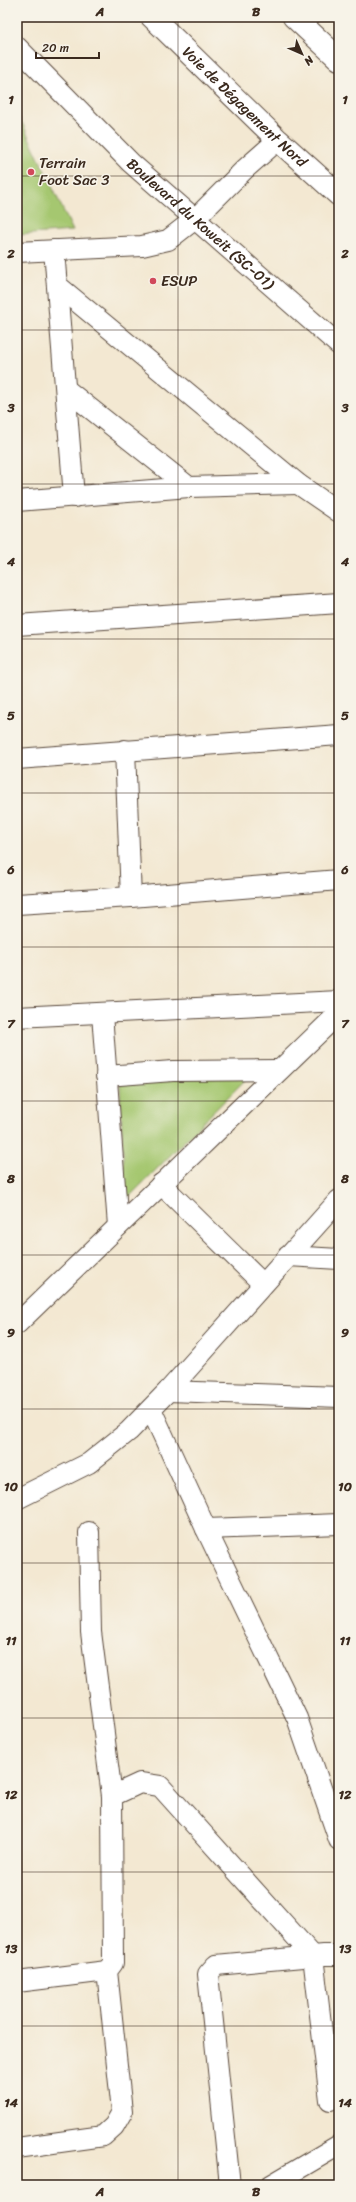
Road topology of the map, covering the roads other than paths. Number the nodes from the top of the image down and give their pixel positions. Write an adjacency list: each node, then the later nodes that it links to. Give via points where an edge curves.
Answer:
1 (152, 17): 5 (highway, Voie de Dégagement Nord)
2 (294, 17): 4 (highway)
3 (17, 47): 7 (street, Boulevard du Koweit (SC-01), via 131,162)
4 (339, 59)
5 (278, 140): 6 (highway, Voie de Dégagement Nord); 7 (street)
6 (339, 196)
7 (195, 219): 8 (street, via 168,240 142,246); 11 (street, Boulevard du Koweit (SC-01))
8 (54, 250): 9 (street); 10 (street)
9 (17, 252)
10 (58, 286): 12 (street); 13 (street)
11 (339, 345)
12 (67, 390): 14 (street); 15 (street)
13 (298, 484): 14 (street); 17 (street)
14 (189, 487): 15 (street)
15 (74, 497): 16 (street)
16 (17, 501)
17 (339, 512)
18 (339, 602): 19 (street)
19 (17, 625)
20 (339, 735): 21 (street)
21 (125, 750): 22 (street); 24 (street)
22 (17, 759)
23 (339, 880): 24 (street)
24 (131, 897): 25 (street)
25 (17, 904)
26 (339, 1001): 28 (street)
27 (339, 1013): 30 (street)
28 (102, 1014): 29 (street); 31 (street)
29 (17, 1017)
30 (279, 1070): 31 (street, via 173,1071); 32 (street)
31 (106, 1076): 34 (street)
32 (161, 1184): 34 (street); 37 (street)
33 (339, 1200): 35 (street)
34 (118, 1226): 38 (street)
35 (288, 1256): 36 (street); 37 (street)
36 (339, 1259)
37 (263, 1284): 39 (street)
38 (17, 1324)
39 (168, 1391): 40 (street); 41 (street)
40 (339, 1397)
41 (151, 1409): 42 (street, via 129,1432 89,1463); 44 (street)
42 (17, 1499)
43 (339, 1524): 44 (street)
44 (206, 1529): 47 (street, via 297,1718)
45 (89, 1532): 46 (street, via 91,1632)
46 (112, 1796): 48 (street, via 140,1783 160,1786); 50 (street, via 113,1964)
47 (339, 1840)
48 (325, 1955): 49 (street); 52 (street); 55 (street, via 216,1965 208,1974)
49 (339, 1970)
50 (107, 1971): 51 (street); 54 (street, via 122,2112 114,2126 103,2136)
51 (17, 1982)
52 (330, 2100)
53 (339, 2145): 56 (street)
54 (17, 2148)
55 (230, 2185)
56 (271, 2185)

